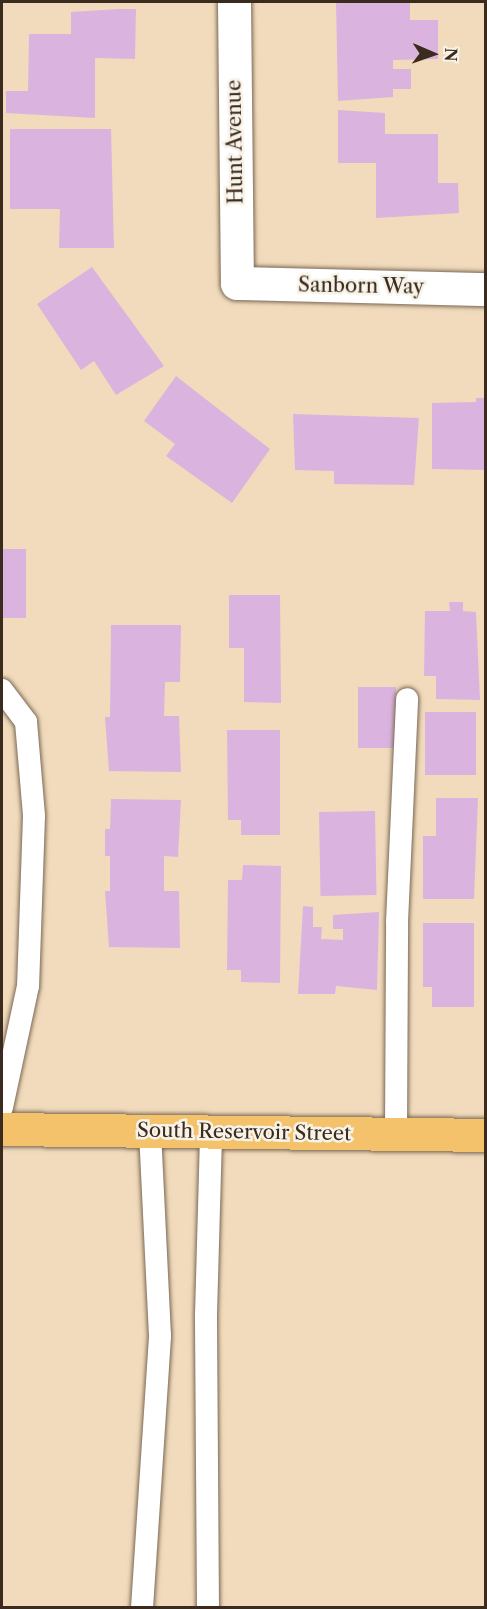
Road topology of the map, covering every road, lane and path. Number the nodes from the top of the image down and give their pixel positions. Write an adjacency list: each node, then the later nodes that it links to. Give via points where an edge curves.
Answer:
1 (234, 2): 2 (street, Hunt Avenue)
2 (237, 283): 3 (street, Sanborn Way)
3 (486, 289)
4 (2, 690): 6 (lane, via 26,722 34,816 28,986)
5 (407, 699): 10 (lane, via 397,922)
6 (2, 1107)
7 (2, 1129): 8 (main road, South Reservoir Street)
8 (150, 1131): 9 (main road, South Reservoir Street); 12 (lane, via 160,1336)
9 (211, 1131): 10 (main road, South Reservoir Street); 13 (lane, via 206,1315)
10 (396, 1134): 11 (main road, South Reservoir Street)
11 (486, 1135)
12 (142, 1608)
13 (208, 1608)

